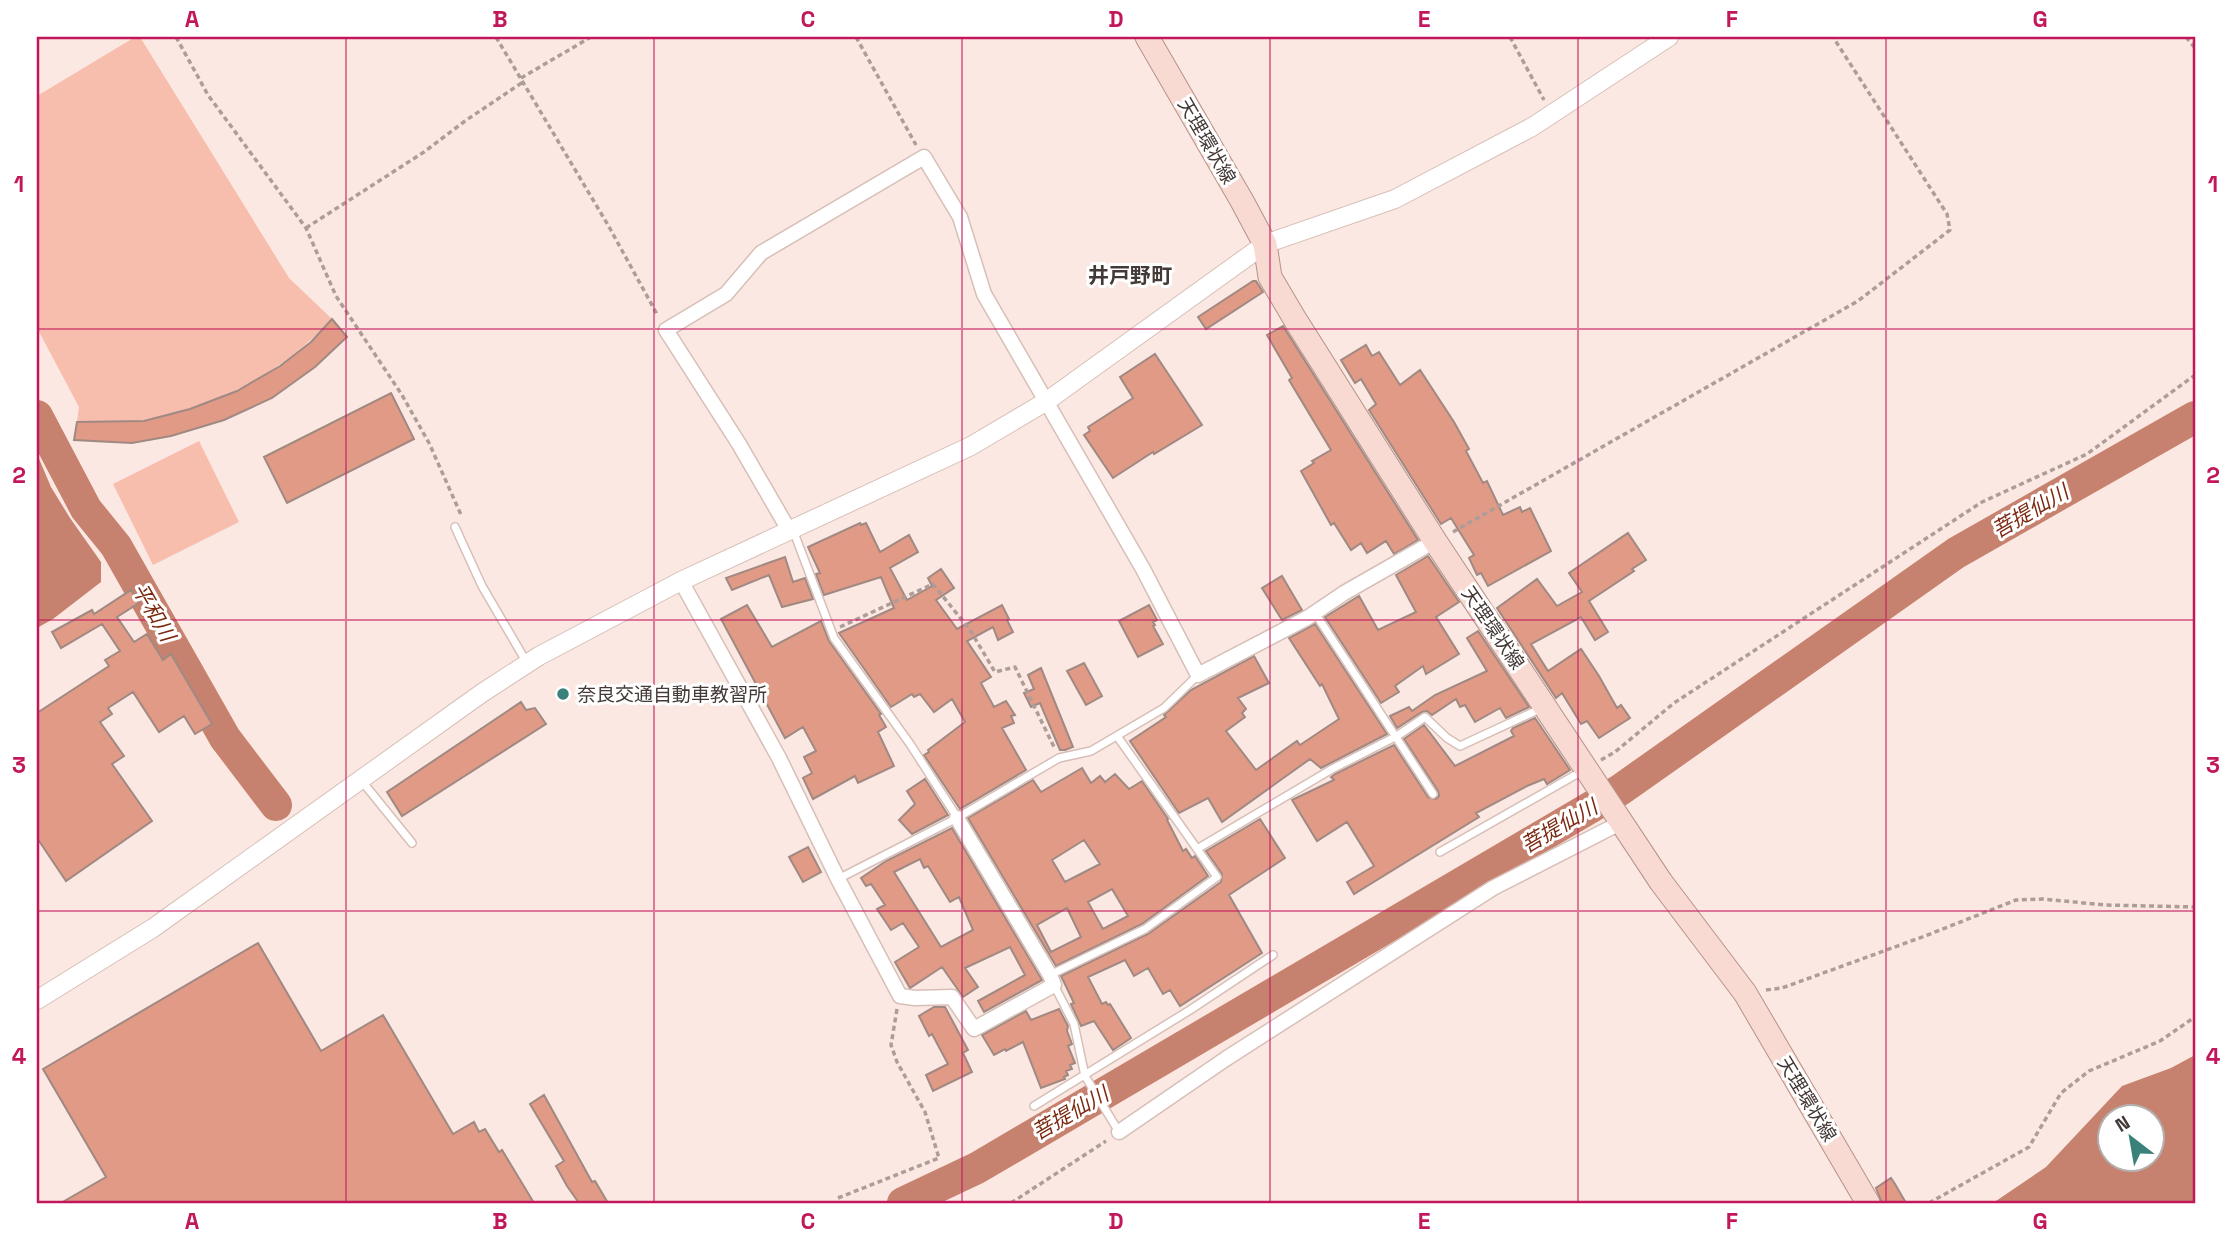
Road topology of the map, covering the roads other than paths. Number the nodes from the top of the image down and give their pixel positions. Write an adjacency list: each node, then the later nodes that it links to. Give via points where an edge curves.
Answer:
1 (1147, 37): 3 (main road, 天理環状線)
2 (1669, 37): 3 (street, via 1532,127 1395,199)
3 (1265, 244): 4 (street); 7 (main road, 天理環状線, via 1270,277)
4 (1047, 401): 6 (street, via 971,446); 6 (street, via 984,294 961,217 923,157 761,253 726,294 666,330); 11 (street)
5 (455, 527): 10 (lane, via 482,586)
6 (792, 531): 8 (street); 18 (lane, via 834,638)
7 (1434, 541): 9 (street); 12 (main road, 天理環状線)
8 (681, 581): 10 (street); 23 (street, via 779,758)
9 (1315, 613): 11 (street); 14 (lane)
10 (527, 663): 16 (street)
11 (1198, 676): 13 (lane, via 1164,708)
12 (1545, 706): 14 (lane, via 1460,746 1425,717); 15 (main road, 天理環状線)
13 (1116, 736): 18 (lane, via 1091,751 1059,758); 21 (lane)
14 (1397, 736): 17 (lane); 21 (lane)
15 (1589, 771): 19 (main road, 天理環状線); 22 (lane)
16 (361, 779): 20 (lane); 26 (street, via 153,928)
17 (1433, 794)
18 (957, 818): 23 (lane); 25 (street)
19 (1620, 819): 29 (street, via 1493,888); 30 (main road, 天理環状線, via 1745,993)
20 (412, 842)
21 (1197, 849): 25 (lane, via 1217,877 1144,929)
22 (1440, 852)
23 (838, 879): 25 (street, via 900,996 952,997 974,1029)
24 (1273, 955): 27 (lane)
25 (1052, 980): 27 (lane, via 1074,1024)
26 (37, 1000)
27 (1086, 1078): 28 (lane); 29 (lane)
28 (1034, 1105)
29 (1118, 1129)
30 (1868, 1203)

